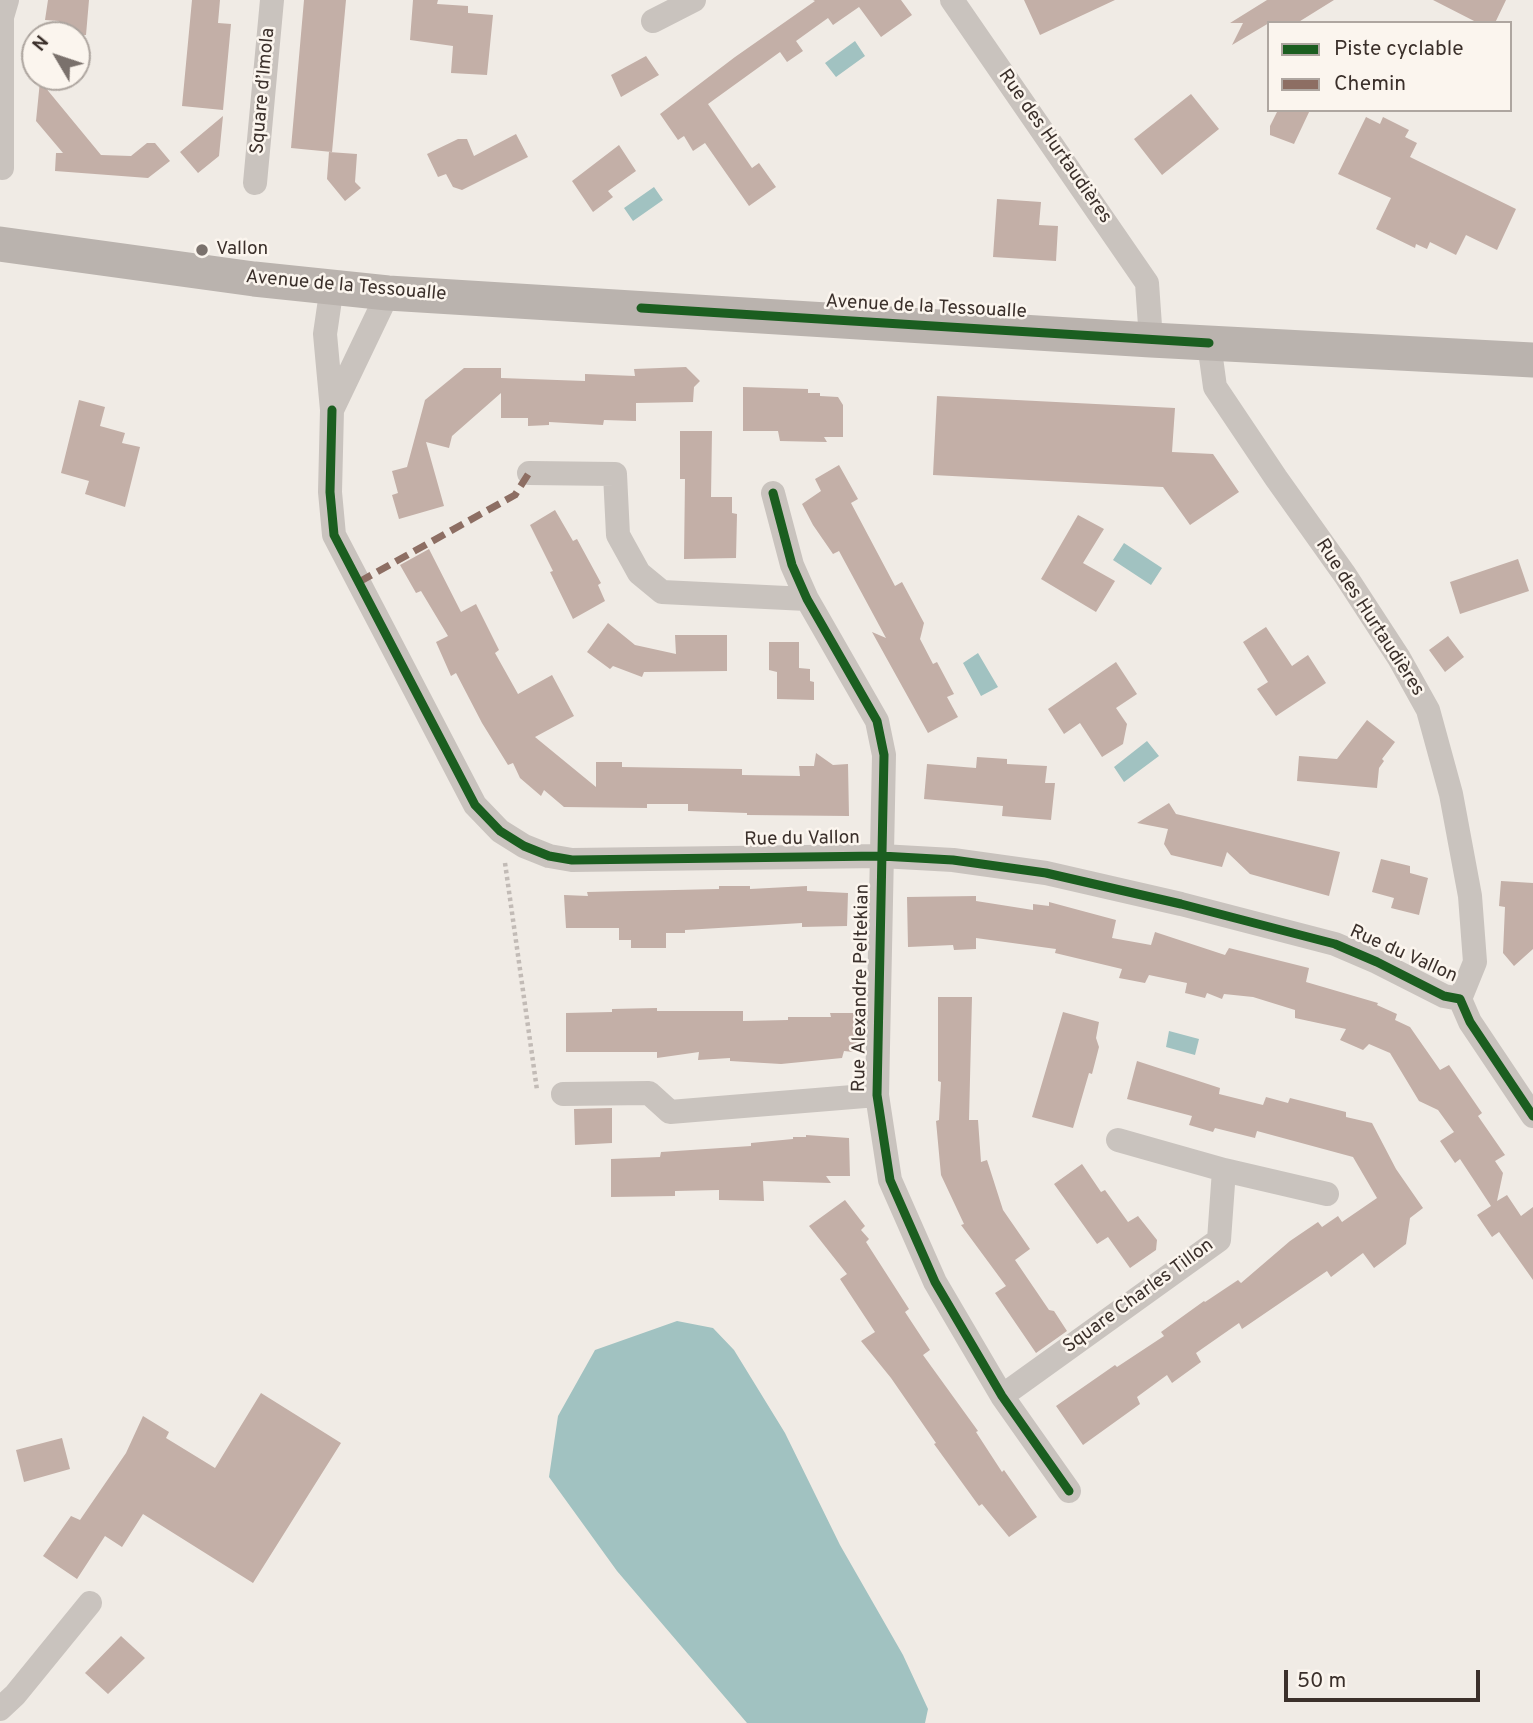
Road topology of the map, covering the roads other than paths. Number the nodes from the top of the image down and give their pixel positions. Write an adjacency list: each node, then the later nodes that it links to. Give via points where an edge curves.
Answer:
1 (7, 0): 6 (street, via 2,17)
2 (272, 0): 7 (street, Square d’Imola)
3 (694, 0): 5 (street)
4 (952, 0): 11 (street, Rue des Hurtaudières, via 1147,283)
5 (653, 21)
6 (2, 167)
7 (255, 183)
8 (0, 244): 9 (main road, Avenue de la Tessoualle)
9 (332, 286): 10 (main road, Avenue de la Tessoualle); 14 (street, Rue du Vallon, via 325,334)
10 (388, 293): 11 (main road, Avenue de la Tessoualle); 14 (street, Rue du Vallon)
11 (1151, 340): 12 (main road, Avenue de la Tessoualle)
12 (1209, 343): 13 (main road, Avenue de la Tessoualle); 19 (street, Rue des Hurtaudières, via 1215,387 1345,575 1427,710 1451,794 1470,896 1475,962)
13 (1533, 360)
14 (332, 410): 18 (street, Rue du Vallon, via 334,535 475,805 500,831 524,846 572,860)
15 (529, 473): 17 (street, via 615,474 618,535 639,573 662,592)
16 (773, 492): 17 (street, Rue Alexandre Peltekian, via 792,565)
17 (807, 599): 18 (street, Rue Alexandre Peltekian, via 877,721 884,755)
18 (881, 856): 19 (street, Rue du Vallon, via 1046,873 1181,904 1335,944 1444,996); 21 (street, Rue Alexandre Peltekian)
19 (1460, 999): 22 (street, Rue du Vallon, via 1470,1023)
20 (564, 1094): 21 (street, via 649,1093 670,1112)
21 (877, 1094): 26 (street, Rue Alexandre Peltekian, via 890,1180 935,1282)
22 (1533, 1116)
23 (1118, 1140): 24 (street)
24 (1224, 1170): 25 (street); 26 (street, Square Charles Tillon, via 1219,1240)
25 (1327, 1195)
26 (1002, 1396): 27 (street, Rue Alexandre Peltekian)
27 (1069, 1491)
28 (90, 1603): 29 (street)
29 (0, 1709)

